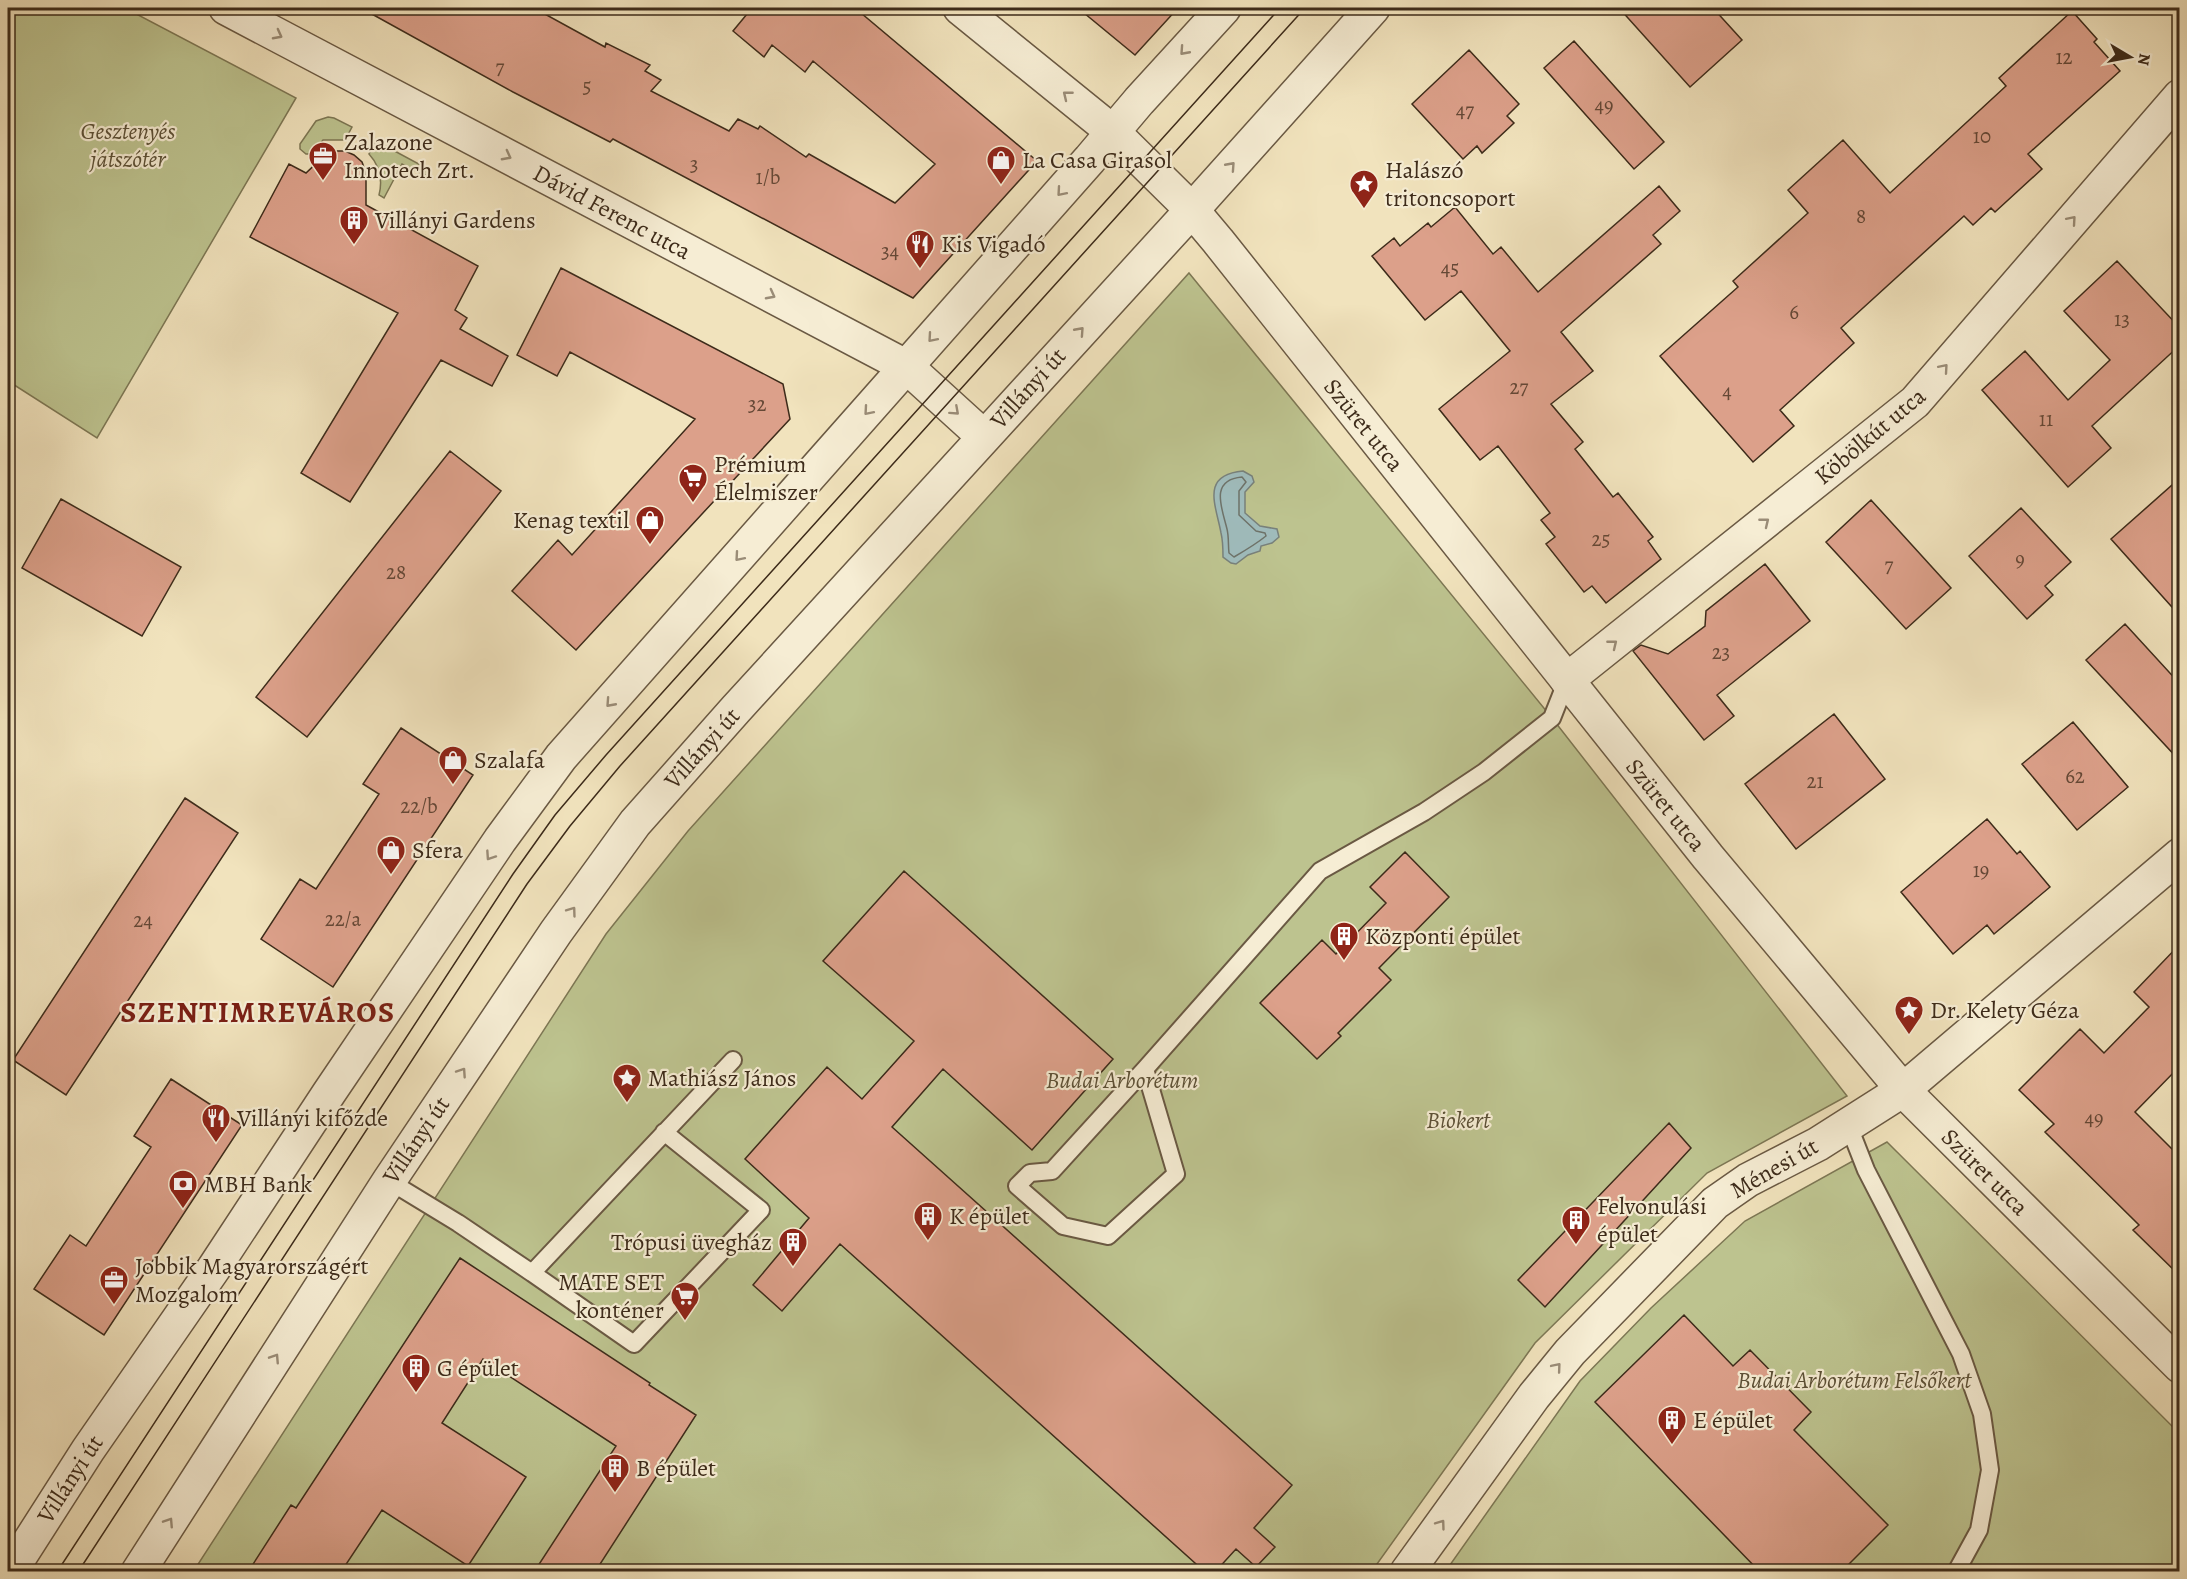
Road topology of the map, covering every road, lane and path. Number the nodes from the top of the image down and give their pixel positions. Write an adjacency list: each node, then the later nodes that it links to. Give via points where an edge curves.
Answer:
1 (226, 8): 8 (street, Dávid Ferenc utca, one-way to 8)
2 (960, 8): 6 (street, Szüret utca, one-way to 2)
3 (1224, 8): 6 (street, Villányi út, one-way to 6)
4 (1373, 8): 7 (street, Villányi út, one-way to 4)
5 (2180, 96): 10 (street, Köbölkút utca, one-way to 5, via 1915,402)
6 (1113, 132): 7 (street, Szüret utca); 8 (street, Villányi út, one-way to 8)
7 (1192, 210): 9 (street, Villányi út, one-way to 7); 10 (street, Szüret utca)
8 (907, 367): 9 (street, Dávid Ferenc utca, one-way to 9); 20 (street, Villányi út, one-way to 20, via 561,757 500,840 88,1449)
9 (984, 437): 17 (street, Villányi út, one-way to 9, via 634,823)
10 (1567, 680): 13 (lane, via 1552,718 1484,772 1424,812 1320,871); 14 (street, Szüret utca, via 1708,857)
11 (2180, 855): 14 (street, Ménesi út)
12 (733, 1060): 16 (lane)
13 (1145, 1069): 13 (lane, via 1052,1170 1030,1173 1017,1186 1063,1226 1108,1236 1176,1174)
14 (1903, 1090): 15 (street, Ménesi út); 19 (street, Szüret utca)
15 (1848, 1124): 22 (street, Ménesi út, one-way to 15, via 1534,1396 1635,1284 1715,1203); 23 (lane, via 1866,1170 1961,1354 1982,1414 1990,1470 1979,1530)
16 (664, 1132): 18 (lane); 18 (lane, via 761,1210 634,1344)
17 (388, 1181): 18 (lane); 21 (street, Villányi út, one-way to 17)
18 (532, 1273)
19 (2180, 1366)
20 (10, 1572)
21 (138, 1572)
22 (1407, 1572)
23 (1956, 1572)

